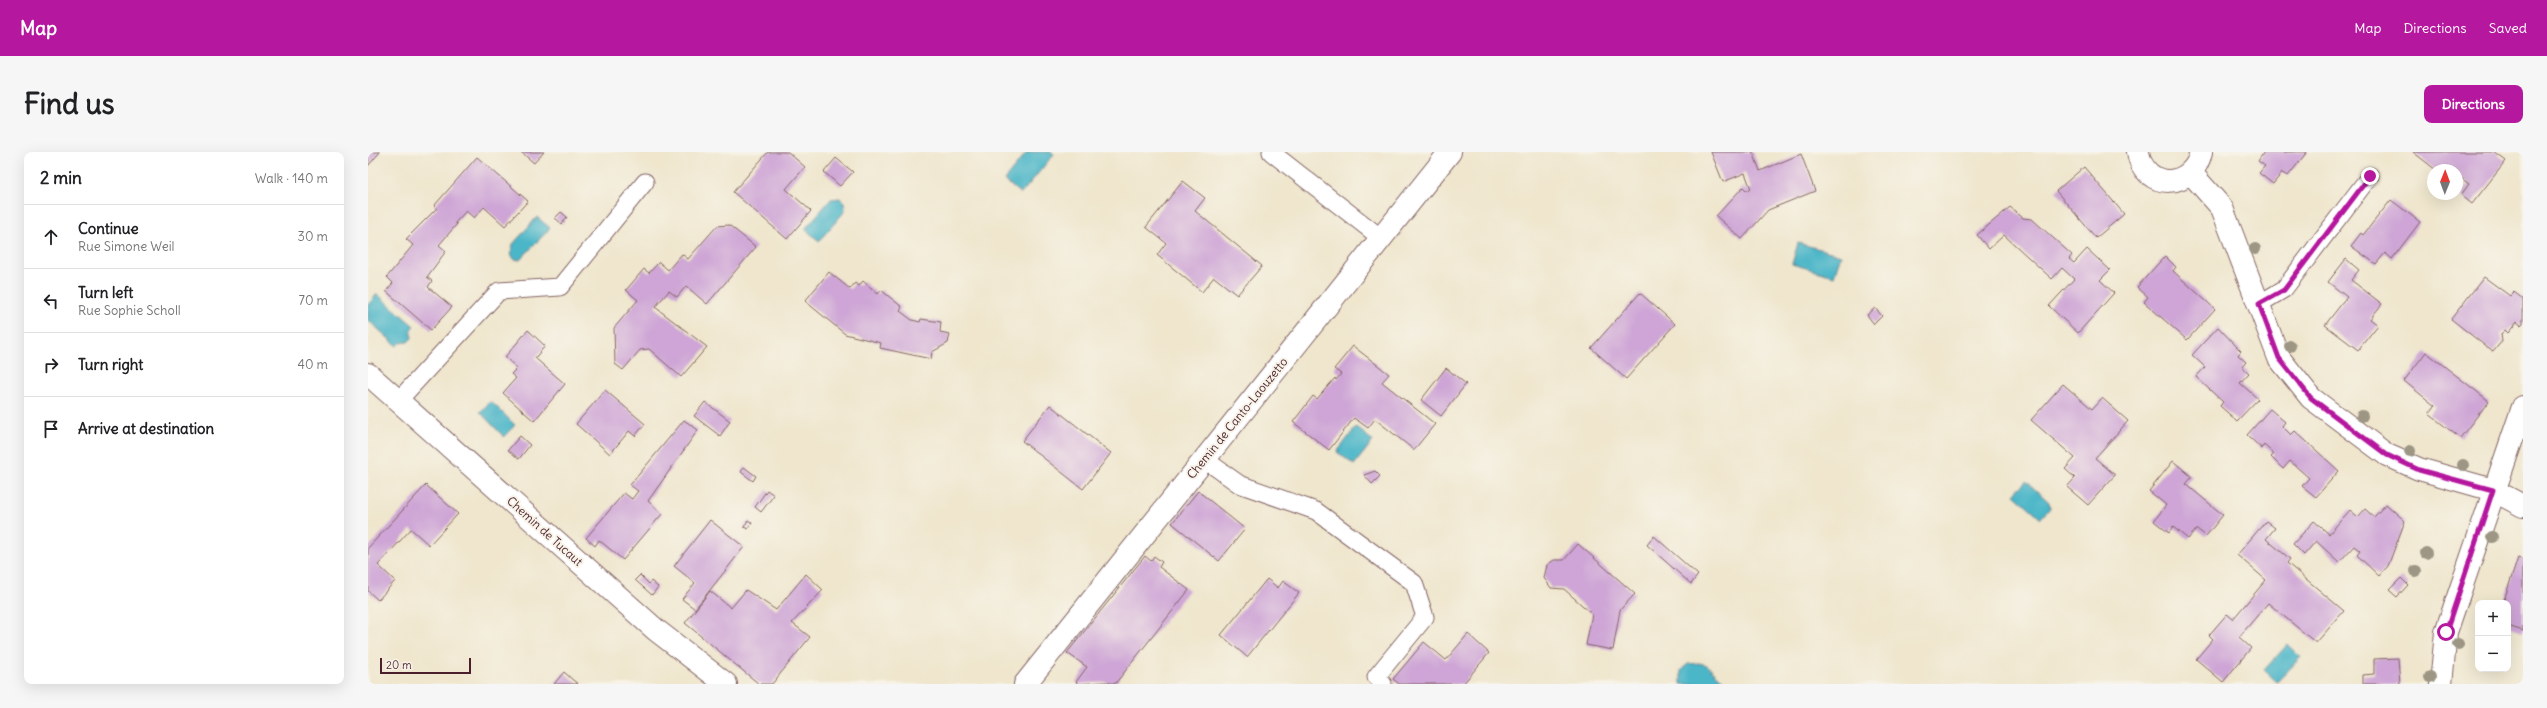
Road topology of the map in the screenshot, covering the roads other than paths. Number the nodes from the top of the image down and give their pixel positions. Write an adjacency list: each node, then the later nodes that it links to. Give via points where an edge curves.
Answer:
1 (1271, 152): 8 (lane)
2 (1450, 152): 8 (street, Chemin de Canto-Laouzetto)
3 (2138, 152): 5 (street, via 2139,160 2156,178 2168,181 2180,179)
4 (2202, 152): 5 (street, via 2199,163)
5 (2191, 173): 9 (street, via 2222,208)
6 (2370, 176): 9 (lane, via 2284,290)
7 (645, 182): 11 (lane, via 560,287 499,290)
8 (1381, 238): 13 (street, Chemin de Canto-Laouzetto)
9 (2259, 304): 14 (street, via 2279,358 2311,398 2387,455 2419,470)
10 (368, 374): 11 (street, Chemin de Tucaut)
11 (398, 401): 16 (street, Chemin de Tucaut, via 656,630)
12 (2523, 407): 14 (street)
13 (1204, 459): 17 (street, Chemin de Canto-Laouzetto); 18 (lane, via 1239,484 1316,511 1414,583 1425,617 1376,677)
14 (2493, 490): 15 (street); 19 (street, via 2446,632)
15 (2523, 506)
16 (726, 684)
17 (1025, 684)
18 (1383, 684)
19 (2441, 684)

